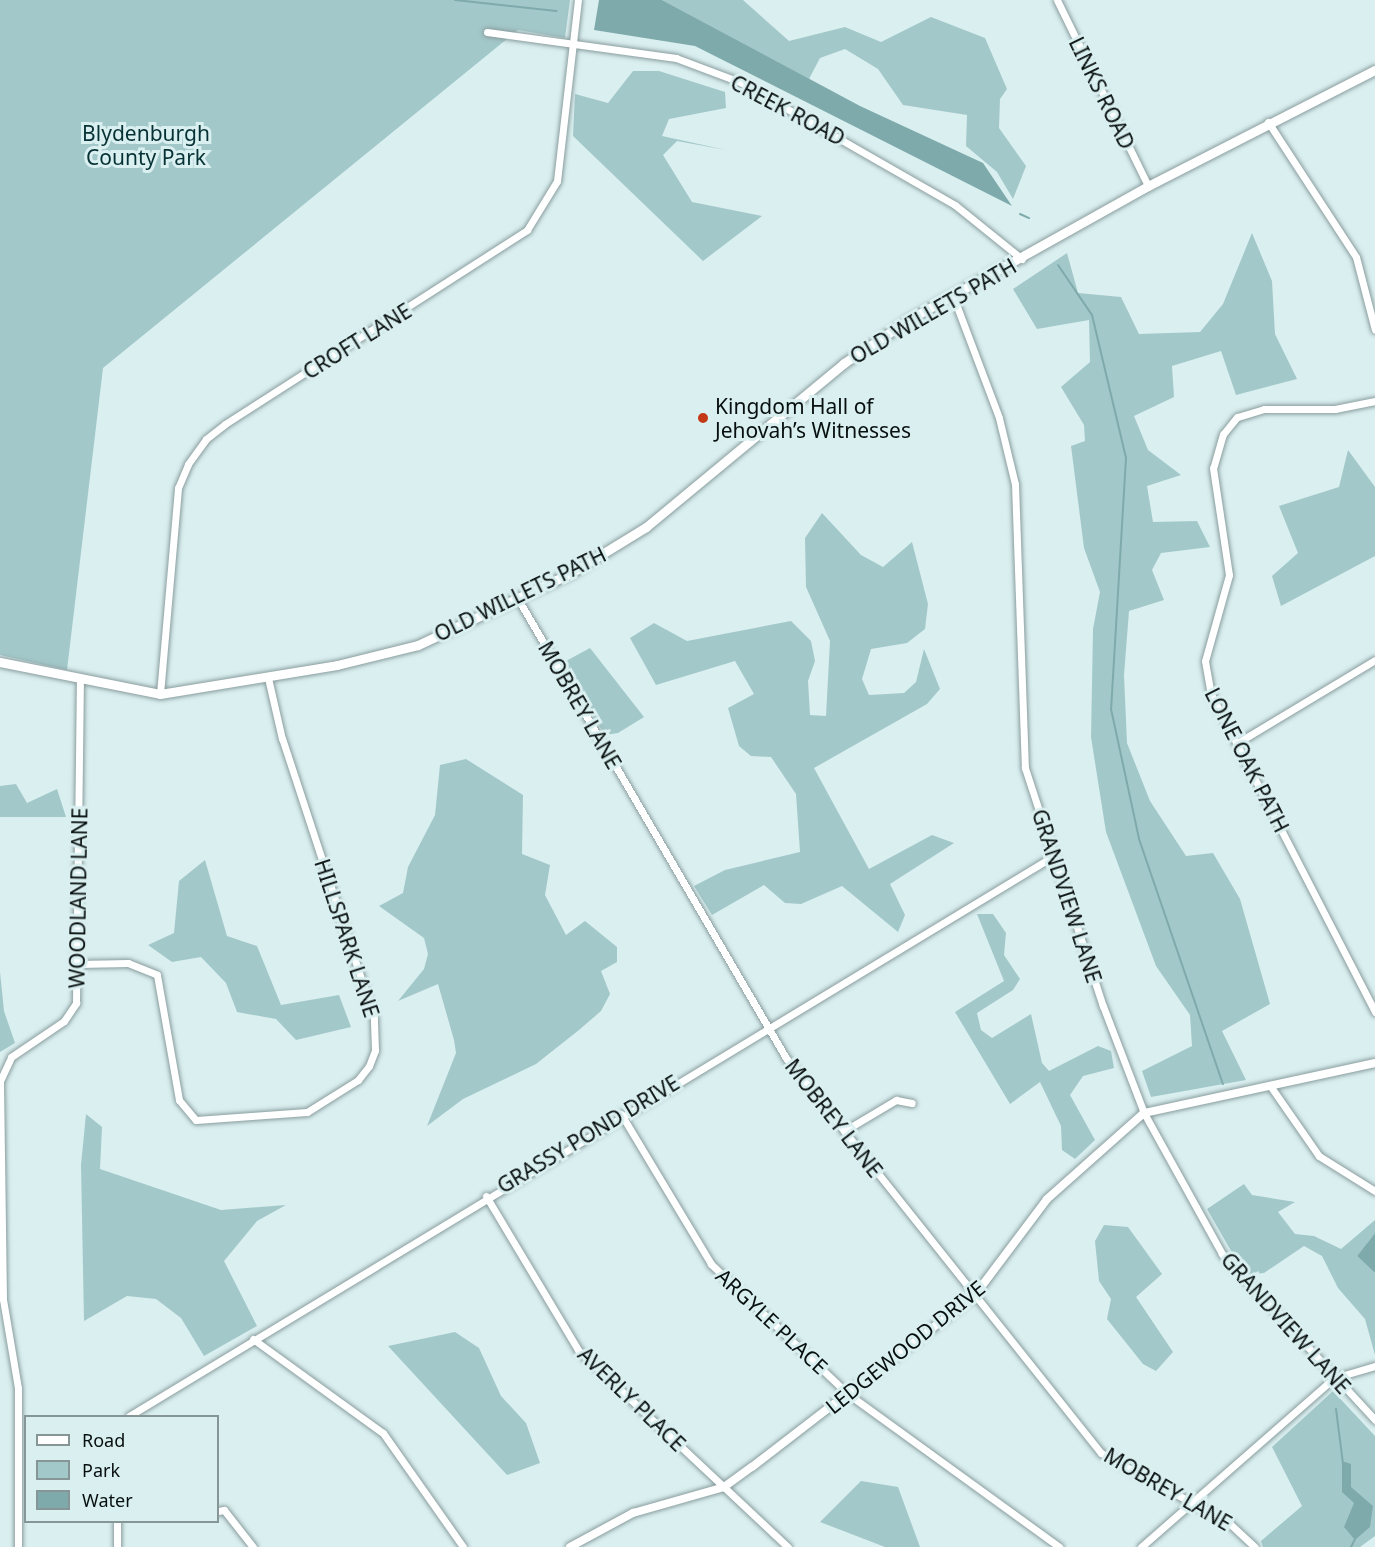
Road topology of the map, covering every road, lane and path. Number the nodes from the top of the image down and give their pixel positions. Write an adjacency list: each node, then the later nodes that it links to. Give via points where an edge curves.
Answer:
1 (578, 0): 4 (street, CROFT LANE)
2 (1057, 0): 7 (street, LINKS ROAD)
3 (486, 32): 4 (street, CREEK ROAD)
4 (570, 47): 8 (street, CREEK ROAD, via 676,58 742,83 955,205); 17 (street, CROFT LANE, via 557,181 527,230 225,424 206,439 188,464 178,488)
5 (1375, 69): 6 (main road, OLD WILLETS PATH)
6 (1268, 122): 7 (main road, OLD WILLETS PATH); 10 (street, via 1356,257)
7 (1148, 186): 8 (main road, OLD WILLETS PATH)
8 (1022, 260): 9 (main road, OLD WILLETS PATH)
9 (953, 296): 12 (main road, OLD WILLETS PATH, via 844,363 646,527); 19 (street, GRANDVIEW LANE, via 999,418 1015,484 1025,768)
10 (1375, 330)
11 (1375, 401): 18 (street, LONE OAK PATH, via 1335,410 1264,409 1237,417 1216,450 1215,489 1230,556 1207,643 1206,675)
12 (518, 599): 15 (main road, OLD WILLETS PATH, via 418,645); 22 (street, MOBREY LANE)
13 (1375, 660): 18 (street)
14 (0, 662): 16 (main road, OLD WILLETS PATH)
15 (268, 678): 17 (main road, OLD WILLETS PATH); 20 (street, HILLSPARK LANE, via 282,739 374,1018 375,1050 369,1066 358,1080 307,1112 196,1120 179,1100 157,975 128,963)
16 (80, 681): 17 (main road, OLD WILLETS PATH); 20 (street, WOODLAND LANE)
17 (160, 694)
18 (1237, 743): 21 (street, LONE OAK PATH)
19 (1052, 857): 22 (street, GRASSY POND DRIVE); 26 (street, GRANDVIEW LANE)
20 (78, 964): 29 (street, WOODLAND LANE, via 72,1012 11,1057 2,1070)
21 (1375, 1012)
22 (767, 1026): 27 (street, GRASSY POND DRIVE); 28 (street, MOBREY LANE)
23 (1375, 1063): 24 (street, LEDGEWOOD DRIVE)
24 (1271, 1087): 26 (street, LEDGEWOOD DRIVE); 30 (street, via 1318,1156)
25 (912, 1103): 28 (street, via 896,1100)
26 (1144, 1113): 32 (street, LEDGEWOOD DRIVE, via 1047,1199); 35 (street, GRANDVIEW LANE, via 1222,1254)
27 (621, 1114): 31 (street, GRASSY POND DRIVE); 36 (street, ARGYLE PLACE, via 711,1264)
28 (844, 1131): 32 (street, MOBREY LANE)
29 (1, 1186): 43 (street, WOODLAND LANE, via 3,1299 18,1388)
30 (1375, 1191)
31 (486, 1196): 33 (street, GRASSY POND DRIVE); 39 (street, AVERLY PLACE, via 578,1350)
32 (975, 1295): 36 (street, LEDGEWOOD DRIVE); 40 (street, MOBREY LANE, via 1101,1453)
33 (253, 1339): 37 (street, GRASSY POND DRIVE); 46 (street, via 384,1433)
34 (1375, 1366): 35 (street)
35 (1334, 1378): 38 (street, GRANDVIEW LANE); 40 (street)
36 (848, 1394): 39 (street, LEDGEWOOD DRIVE); 49 (street, ARGYLE PLACE)
37 (131, 1415)
38 (1375, 1420)
39 (724, 1487): 47 (street, LEDGEWOOD DRIVE, via 633,1513); 48 (street, AVERLY PLACE)
40 (1192, 1503): 50 (street); 51 (street, MOBREY LANE, via 1237,1529)
41 (219, 1511): 45 (street, via 224,1510)
42 (117, 1523): 44 (street)
43 (18, 1547)
44 (117, 1547)
45 (253, 1547)
46 (464, 1547)
47 (570, 1547)
48 (788, 1547)
49 (1059, 1547)
50 (1141, 1547)
51 (1255, 1547)

